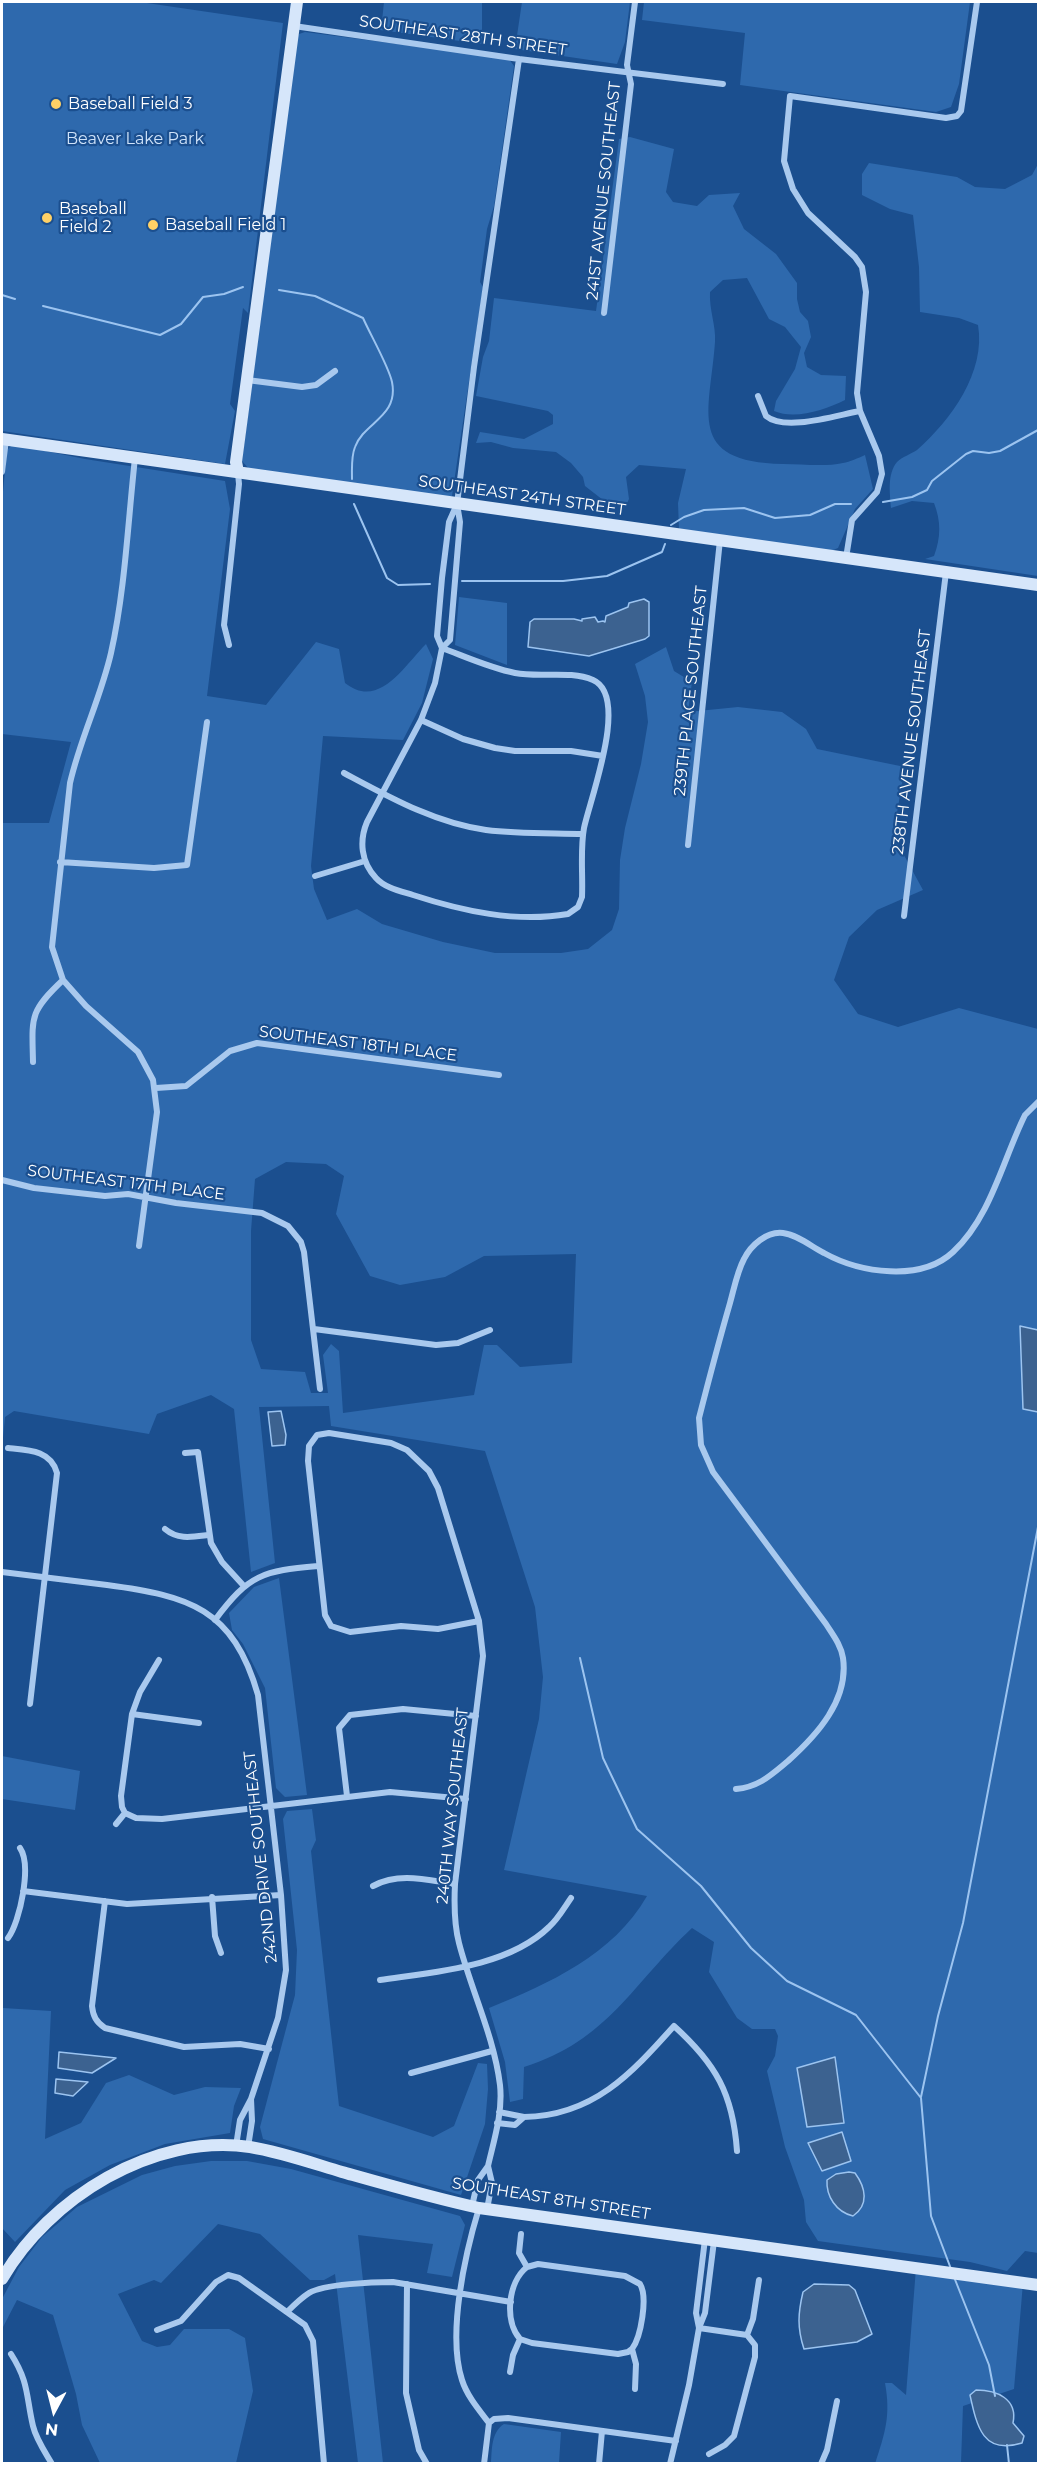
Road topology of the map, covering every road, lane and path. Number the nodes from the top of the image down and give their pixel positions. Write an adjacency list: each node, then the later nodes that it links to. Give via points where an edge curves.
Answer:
1 (297, 2): 4 (street)
2 (635, 2): 6 (street, 241ST AVENUE SOUTHEAST)
3 (977, 2): 12 (street, via 961,111 957,116 946,118 790,96 784,161 793,189 808,213 855,257 865,279 857,384)
4 (294, 26): 5 (street, SOUTHEAST 28TH STREET); 10 (street)
5 (519, 59): 6 (street, SOUTHEAST 28TH STREET); 17 (street)
6 (629, 72): 7 (street, SOUTHEAST 28TH STREET); 8 (street, 241ST AVENUE SOUTHEAST, via 631,84)
7 (723, 84)
8 (604, 313)
9 (335, 371): 10 (street, via 316,385 302,387)
10 (246, 380): 16 (street)
11 (758, 396): 12 (street, via 766,416 781,423)
12 (860, 411): 19 (street, via 879,456 882,474 877,492 852,520)
13 (4, 439): 14 (street, SOUTHEAST 24TH STREET); 15 (street)
14 (135, 458): 16 (street, SOUTHEAST 24TH STREET); 32 (street, via 116,629 106,675 74,765)
15 (2, 472)
16 (238, 472): 17 (street, SOUTHEAST 24TH STREET); 22 (street, via 224,625)
17 (457, 504): 18 (street, SOUTHEAST 24TH STREET); 23 (street, via 449,522 442,578 437,636); 23 (street, via 460,522 450,640)
18 (720, 540): 19 (street, SOUTHEAST 24TH STREET); 30 (street, 239TH PLACE SOUTHEAST)
19 (846, 558): 20 (street, SOUTHEAST 24TH STREET)
20 (946, 572): 21 (street, SOUTHEAST 24TH STREET); 34 (street, 238TH AVENUE SOUTHEAST)
21 (1038, 585)
22 (229, 645)
23 (442, 648): 24 (street, via 435,683); 26 (street, via 517,674 596,682 602,688 607,709)
24 (421, 720): 26 (street, via 495,748); 28 (street)
25 (207, 722): 32 (street, via 187,865 154,868)
26 (603, 756): 29 (street)
27 (344, 773): 28 (street)
28 (383, 794): 29 (street, via 442,819 484,830); 31 (street, via 364,829)
29 (583, 834): 31 (street, via 578,907 562,915 461,909 392,889 377,879)
30 (688, 845)
31 (365, 861): 33 (street)
32 (60, 862): 35 (street, via 52,947)
33 (315, 876)
34 (904, 916)
35 (63, 980): 36 (street, via 37,1008); 38 (street, via 138,1052)
36 (33, 1062)
37 (499, 1075): 38 (street, SOUTHEAST 18TH PLACE, via 264,1043 230,1051 186,1086)
38 (156, 1088): 41 (street)
39 (1038, 1102): 61 (street, via 1030,1108 1016,1133 979,1218 963,1242 941,1262 908,1270 859,1267 826,1255 786,1233 762,1239 743,1260 699,1418 701,1445 719,1481 826,1624 838,1643 843,1667 835,1704 819,1731 763,1782)
40 (2, 1180): 41 (street, SOUTHEAST 17TH PLACE, via 56,1191)
41 (147, 1197): 42 (street); 43 (street, SOUTHEAST 17TH PLACE, via 262,1213 282,1221 295,1234 304,1252)
42 (139, 1246)
43 (314, 1329): 44 (street, via 436,1346 458,1343); 45 (street)
44 (490, 1330)
45 (320, 1389)
46 (8, 1448): 52 (street, via 39,1453 55,1465)
47 (185, 1453): 49 (street, via 198,1452)
48 (165, 1529): 49 (street, via 183,1537)
49 (208, 1535): 53 (street, via 216,1554)
50 (318, 1566): 53 (street, via 270,1572); 55 (street, via 325,1615 336,1629 438,1629); 55 (street, 240TH WAY SOUTHEAST, via 308,1453 312,1440 323,1433 391,1443 416,1456 438,1488)
51 (2, 1572): 52 (street, 242ND DRIVE SOUTHEAST)
52 (45, 1577): 54 (street, 242ND DRIVE SOUTHEAST, via 170,1595); 57 (street)
53 (243, 1585): 54 (street)
54 (215, 1620): 64 (street, 242ND DRIVE SOUTHEAST, via 242,1653 258,1695)
55 (479, 1621): 59 (street, 240TH WAY SOUTHEAST, via 483,1656)
56 (159, 1660): 58 (street)
57 (30, 1704)
58 (132, 1714): 60 (street); 65 (street, via 121,1796)
59 (476, 1716): 62 (street, via 403,1709 354,1714 342,1723 339,1735); 63 (street, 240TH WAY SOUTHEAST)
60 (199, 1723)
61 (736, 1789)
62 (347, 1796): 63 (street, via 408,1792); 64 (street)
63 (466, 1799): 68 (street, 240TH WAY SOUTHEAST)
64 (271, 1807): 65 (street, via 162,1819 136,1818); 71 (street, 242ND DRIVE SOUTHEAST)
65 (125, 1813): 66 (street)
66 (116, 1824)
67 (20, 1848): 70 (street, via 25,1860)
68 (455, 1884): 69 (street, via 396,1877); 77 (street, 240TH WAY SOUTHEAST, via 456,1928)
69 (373, 1886)
70 (22, 1890): 74 (street); 75 (street, via 16,1924)
71 (281, 1895): 72 (street); 79 (street, 242ND DRIVE SOUTHEAST, via 286,1970)
72 (212, 1898): 74 (street, via 147,1903); 76 (street, via 215,1936)
73 (571, 1898): 77 (street, via 550,1927 529,1943)
74 (105, 1901): 79 (street, via 92,2006 95,2018 105,2028 184,2047 240,2044)
75 (8, 1938)
76 (221, 1953)
77 (466, 1967): 78 (street); 80 (street, 240TH WAY SOUTHEAST)
78 (380, 1980)
79 (269, 2049): 82 (street, 242ND DRIVE SOUTHEAST)
80 (492, 2051): 81 (street); 83 (street, 240TH WAY SOUTHEAST, via 500,2085)
81 (411, 2073)
82 (251, 2099): 86 (street, 242ND DRIVE SOUTHEAST, via 252,2121); 86 (street, 242ND DRIVE SOUTHEAST, via 240,2120)
83 (499, 2112): 84 (street); 85 (street, 240TH WAY SOUTHEAST)
84 (524, 2117): 85 (street, via 515,2125); 87 (street, via 553,2115 604,2093 634,2070 674,2026 719,2076 733,2114)
85 (497, 2123): 88 (street, 240TH WAY SOUTHEAST)
86 (242, 2147): 89 (street, SOUTHEAST 8TH STREET, via 278,2153); 93 (street, SOUTHEAST 8TH STREET, via 176,2152 128,2167 95,2183 42,2226)
87 (737, 2151)
88 (488, 2166): 89 (street, 240TH WAY SOUTHEAST, via 492,2183); 89 (street, 240TH WAY SOUTHEAST, via 478,2180)
89 (480, 2208): 91 (street, SOUTHEAST 8TH STREET); 97 (street, 240TH WAY SOUTHEAST, via 470,2239)
90 (521, 2234): 92 (street, via 519,2253)
91 (710, 2239): 96 (street, SOUTHEAST 8TH STREET); 100 (street, via 705,2313)
92 (527, 2267): 98 (street, via 519,2276); 104 (street, via 538,2264 626,2276 640,2284 644,2295 642,2316 639,2338)
93 (2, 2278)
94 (759, 2280): 102 (street)
95 (407, 2284): 97 (street); 99 (street, via 378,2282 324,2288 309,2293); 115 (street, via 406,2393 419,2450)
96 (1038, 2285)
97 (461, 2294): 98 (street); 109 (street, 240TH WAY SOUTHEAST, via 458,2360 462,2381)
98 (511, 2302): 103 (street, via 512,2326)
99 (287, 2312): 101 (street, via 239,2278 228,2275 216,2282 181,2321); 114 (street, via 305,2325 313,2341)
100 (699, 2328): 102 (street); 111 (street)
101 (157, 2330)
102 (747, 2335): 112 (street, via 755,2344 755,2356 736,2429 730,2441)
103 (520, 2339): 104 (street, via 618,2354); 106 (street)
104 (632, 2349): 107 (street, via 636,2364)
105 (11, 2354): 113 (street, via 28,2391 33,2428)
106 (510, 2372)
107 (634, 2389)
108 (837, 2401): 119 (street)
109 (489, 2423): 110 (street, via 508,2418); 116 (street)
110 (602, 2431): 111 (street); 117 (street)
111 (676, 2441): 118 (street)
112 (709, 2454)
113 (52, 2463)
114 (324, 2463)
115 (427, 2463)
116 (484, 2463)
117 (599, 2463)
118 (670, 2463)
119 (821, 2463)

